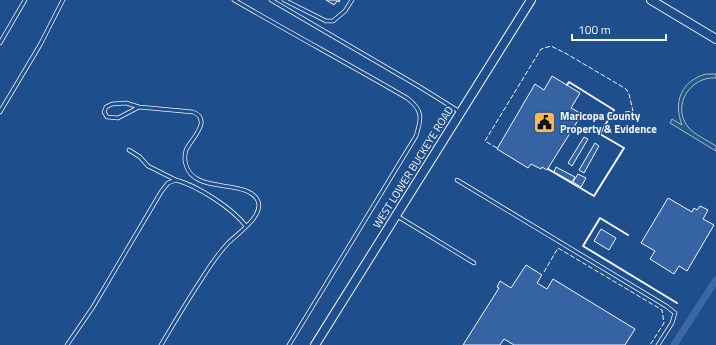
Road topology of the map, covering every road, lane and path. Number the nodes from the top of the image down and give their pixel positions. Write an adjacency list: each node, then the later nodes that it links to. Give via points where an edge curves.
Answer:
1 (26, 0): 10 (lane)
2 (63, 0): 12 (lane, via 40,45)
3 (234, 0): 22 (lane, via 407,98 420,112 416,136)
4 (271, 0): 13 (lane)
5 (284, 0): 6 (lane, via 326,21 333,21 345,11)
6 (352, 0)
7 (530, 0): 13 (main road, WEST LOWER BUCKEYE ROAD)
8 (651, 0): 9 (main road)
9 (716, 39)
10 (0, 43)
11 (139, 107): 11 (lane, via 112,104 106,107 104,112 107,117 118,118); 18 (lane, via 198,114 201,119 200,127 186,150 184,161 187,170 195,178 207,183 244,190 253,195 258,201 259,209)
12 (0, 112)
13 (460, 112): 17 (main road, WEST LOWER BUCKEYE ROAD)
14 (130, 150): 15 (lane, via 148,166)
15 (176, 180): 18 (lane, via 212,197 240,218); 20 (lane, via 161,192 93,307)
16 (457, 180): 24 (lane, via 666,306 674,314)
17 (396, 215): 19 (lane); 23 (main road, WEST LOWER BUCKEYE ROAD)
18 (246, 226): 21 (lane, via 219,253 185,302)
19 (474, 263)
20 (67, 345)
21 (161, 345)
22 (289, 345)
23 (314, 345)
24 (658, 345)

